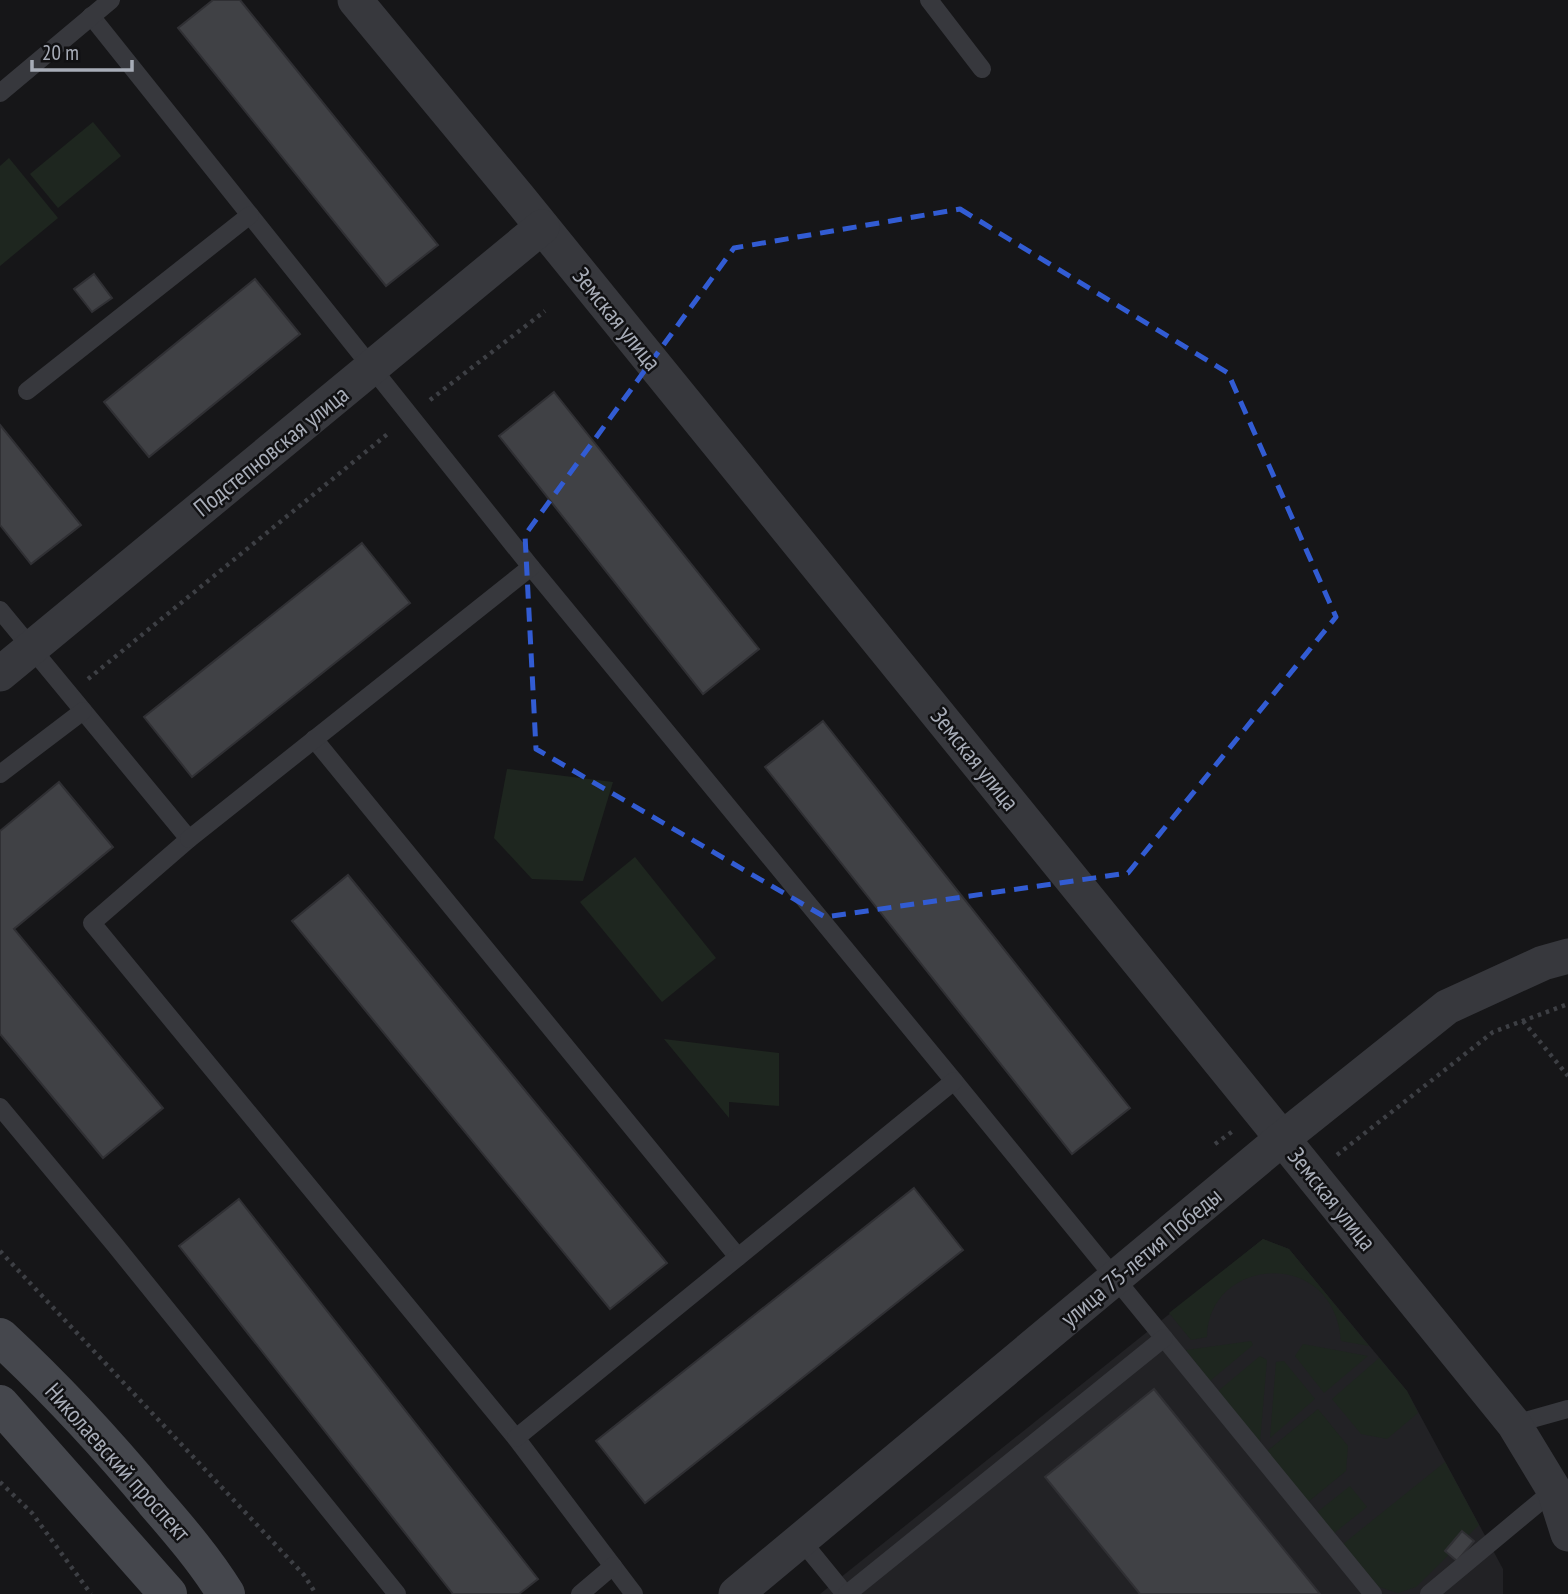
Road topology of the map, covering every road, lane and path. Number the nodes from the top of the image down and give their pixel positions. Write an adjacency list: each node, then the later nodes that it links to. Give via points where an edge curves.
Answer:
1 (111, 0): 4 (lane)
2 (355, 0): 8 (street, Земская улица)
3 (929, 0): 5 (lane)
4 (91, 16): 6 (lane); 7 (lane)
5 (982, 69)
6 (0, 93)
7 (250, 215): 10 (lane); 11 (lane)
8 (542, 227): 10 (street, Подстепновская улица); 28 (street, Земская улица)
9 (545, 311): 12 (path)
10 (372, 368): 12 (lane); 15 (street, Подстепновская улица)
11 (27, 391)
12 (410, 415): 13 (lane); 17 (path)
13 (531, 567): 19 (lane); 26 (lane)
14 (0, 610): 15 (lane)
15 (31, 648): 16 (street, Подстепновская улица); 17 (lane)
16 (0, 674)
17 (69, 695): 18 (lane)
18 (83, 711): 20 (lane); 21 (lane)
19 (314, 740): 21 (lane); 31 (lane)
20 (0, 774)
21 (189, 839): 38 (lane, via 92,923)
22 (1568, 956): 28 (street, улица 75-летия Победы, via 1447,1007)
23 (1568, 1004): 24 (path)
24 (1523, 1021): 25 (path); 29 (path, via 1493,1032)
25 (1568, 1076)
26 (954, 1081): 31 (lane); 32 (lane)
27 (0, 1107): 48 (lane)
28 (1283, 1138): 29 (street, Земская улица); 32 (street, улица 75-летия Победы)
29 (1313, 1174): 37 (street, Земская улица)
30 (0, 1251): 47 (path, via 304,1575)
31 (738, 1257): 38 (lane)
32 (1115, 1278): 34 (lane); 42 (street, улица 75-летия Победы)
33 (0, 1337): 46 (main road, Николаевский проспект, via 127,1467 208,1565)
34 (1164, 1338): 52 (lane); 53 (lane)
35 (0, 1404): 45 (main road, Николаевский проспект)
36 (1568, 1409): 37 (lane)
37 (1514, 1424): 40 (street, Земская улица)
38 (516, 1438): 43 (lane)
39 (0, 1482): 44 (path, via 32,1513)
40 (1553, 1490): 41 (street, Земская улица); 54 (lane)
41 (1568, 1534)
42 (801, 1540): 51 (street, улица 75-летия Победы); 52 (lane)
43 (613, 1566): 49 (lane); 50 (lane)
44 (91, 1594)
45 (168, 1594)
46 (226, 1594)
47 (316, 1594)
48 (397, 1594)
49 (580, 1594)
50 (634, 1594)
51 (736, 1594)
52 (846, 1594)
53 (1373, 1594)
54 (1429, 1594)

